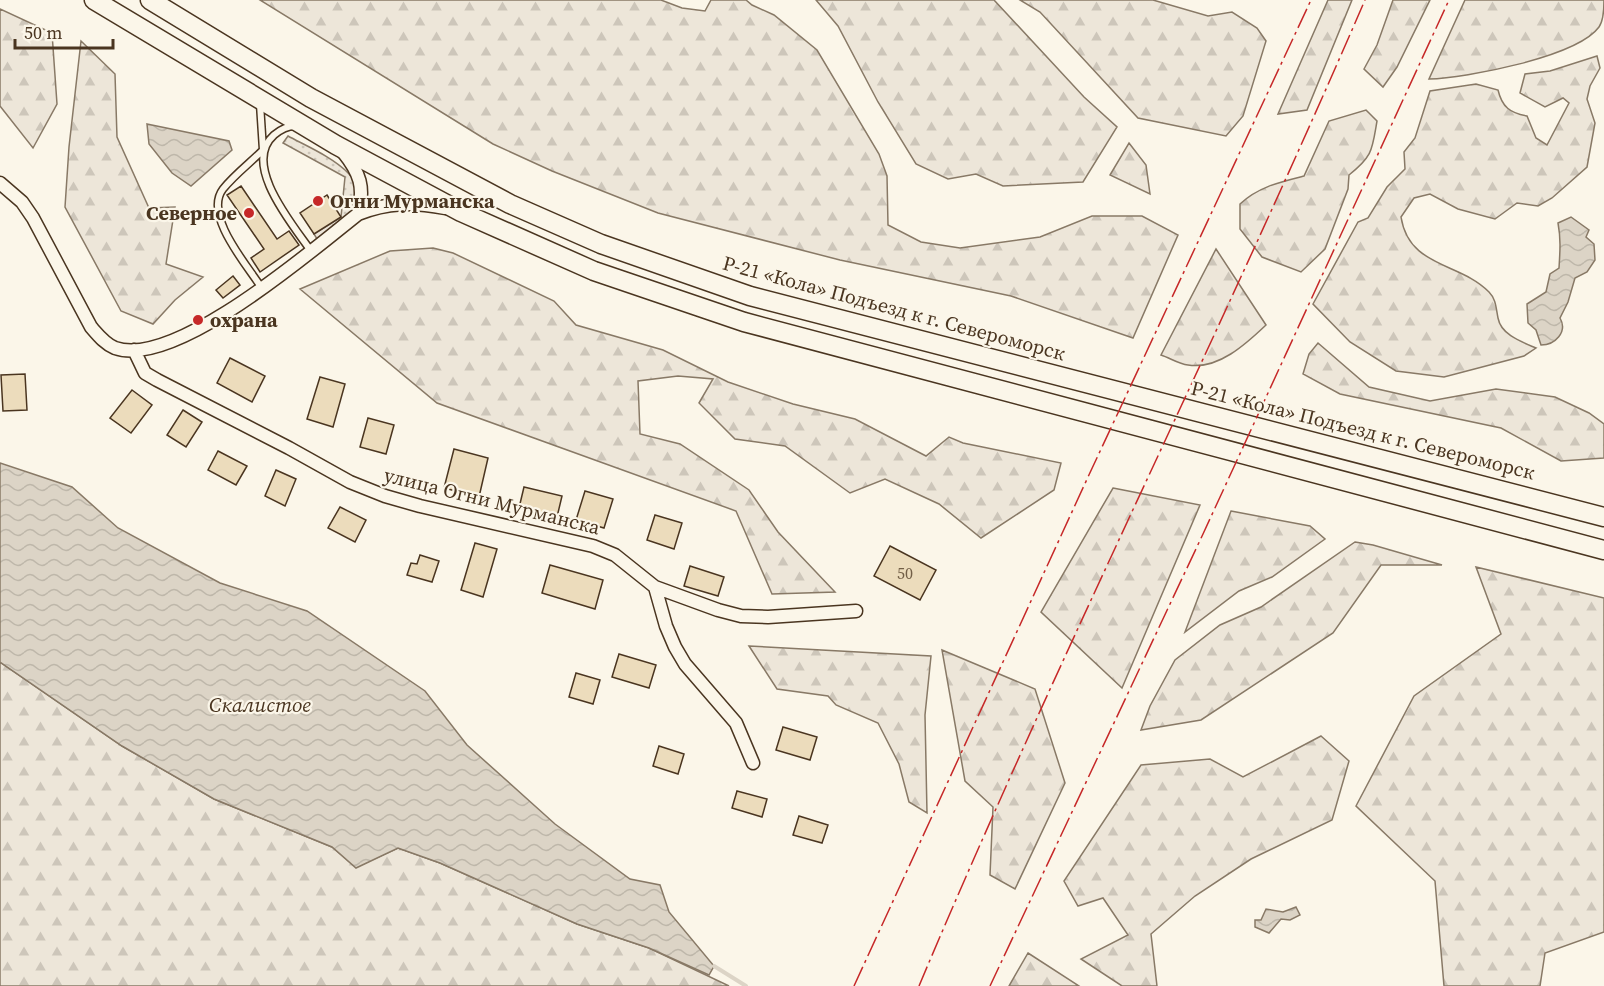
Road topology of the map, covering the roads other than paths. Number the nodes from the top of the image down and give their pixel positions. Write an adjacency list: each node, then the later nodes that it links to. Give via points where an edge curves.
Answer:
1 (94, 0): 3 (main road)
2 (150, 0): 13 (main road, Р-21 «Кола» Подъезд к г. Североморск, via 321,104 510,204 601,244 750,296)
3 (260, 100): 4 (main road); 6 (lane)
4 (302, 125): 5 (main road); 6 (lane, via 278,131)
5 (336, 145): 8 (main road); 9 (street, via 362,182)
6 (263, 150): 10 (lane, via 268,184 275,200); 11 (lane, via 217,199 221,224)
7 (0, 183): 12 (street, via 33,218 91,327 114,347)
8 (461, 212): 9 (street, via 403,202 382,204); 14 (main road, via 594,271 744,322)
9 (358, 214): 10 (street)
10 (311, 251): 11 (street)
11 (261, 287): 12 (street, via 211,324 179,338)
12 (134, 350): 15 (street, улица Огни Мурманска, via 145,373 350,482 420,506 593,546 615,555)
13 (1604, 517)
14 (1604, 550)
15 (656, 587): 16 (street, улица Огни Мурманска, via 741,616); 17 (street, via 675,647 736,723)
16 (856, 611)
17 (753, 763)

